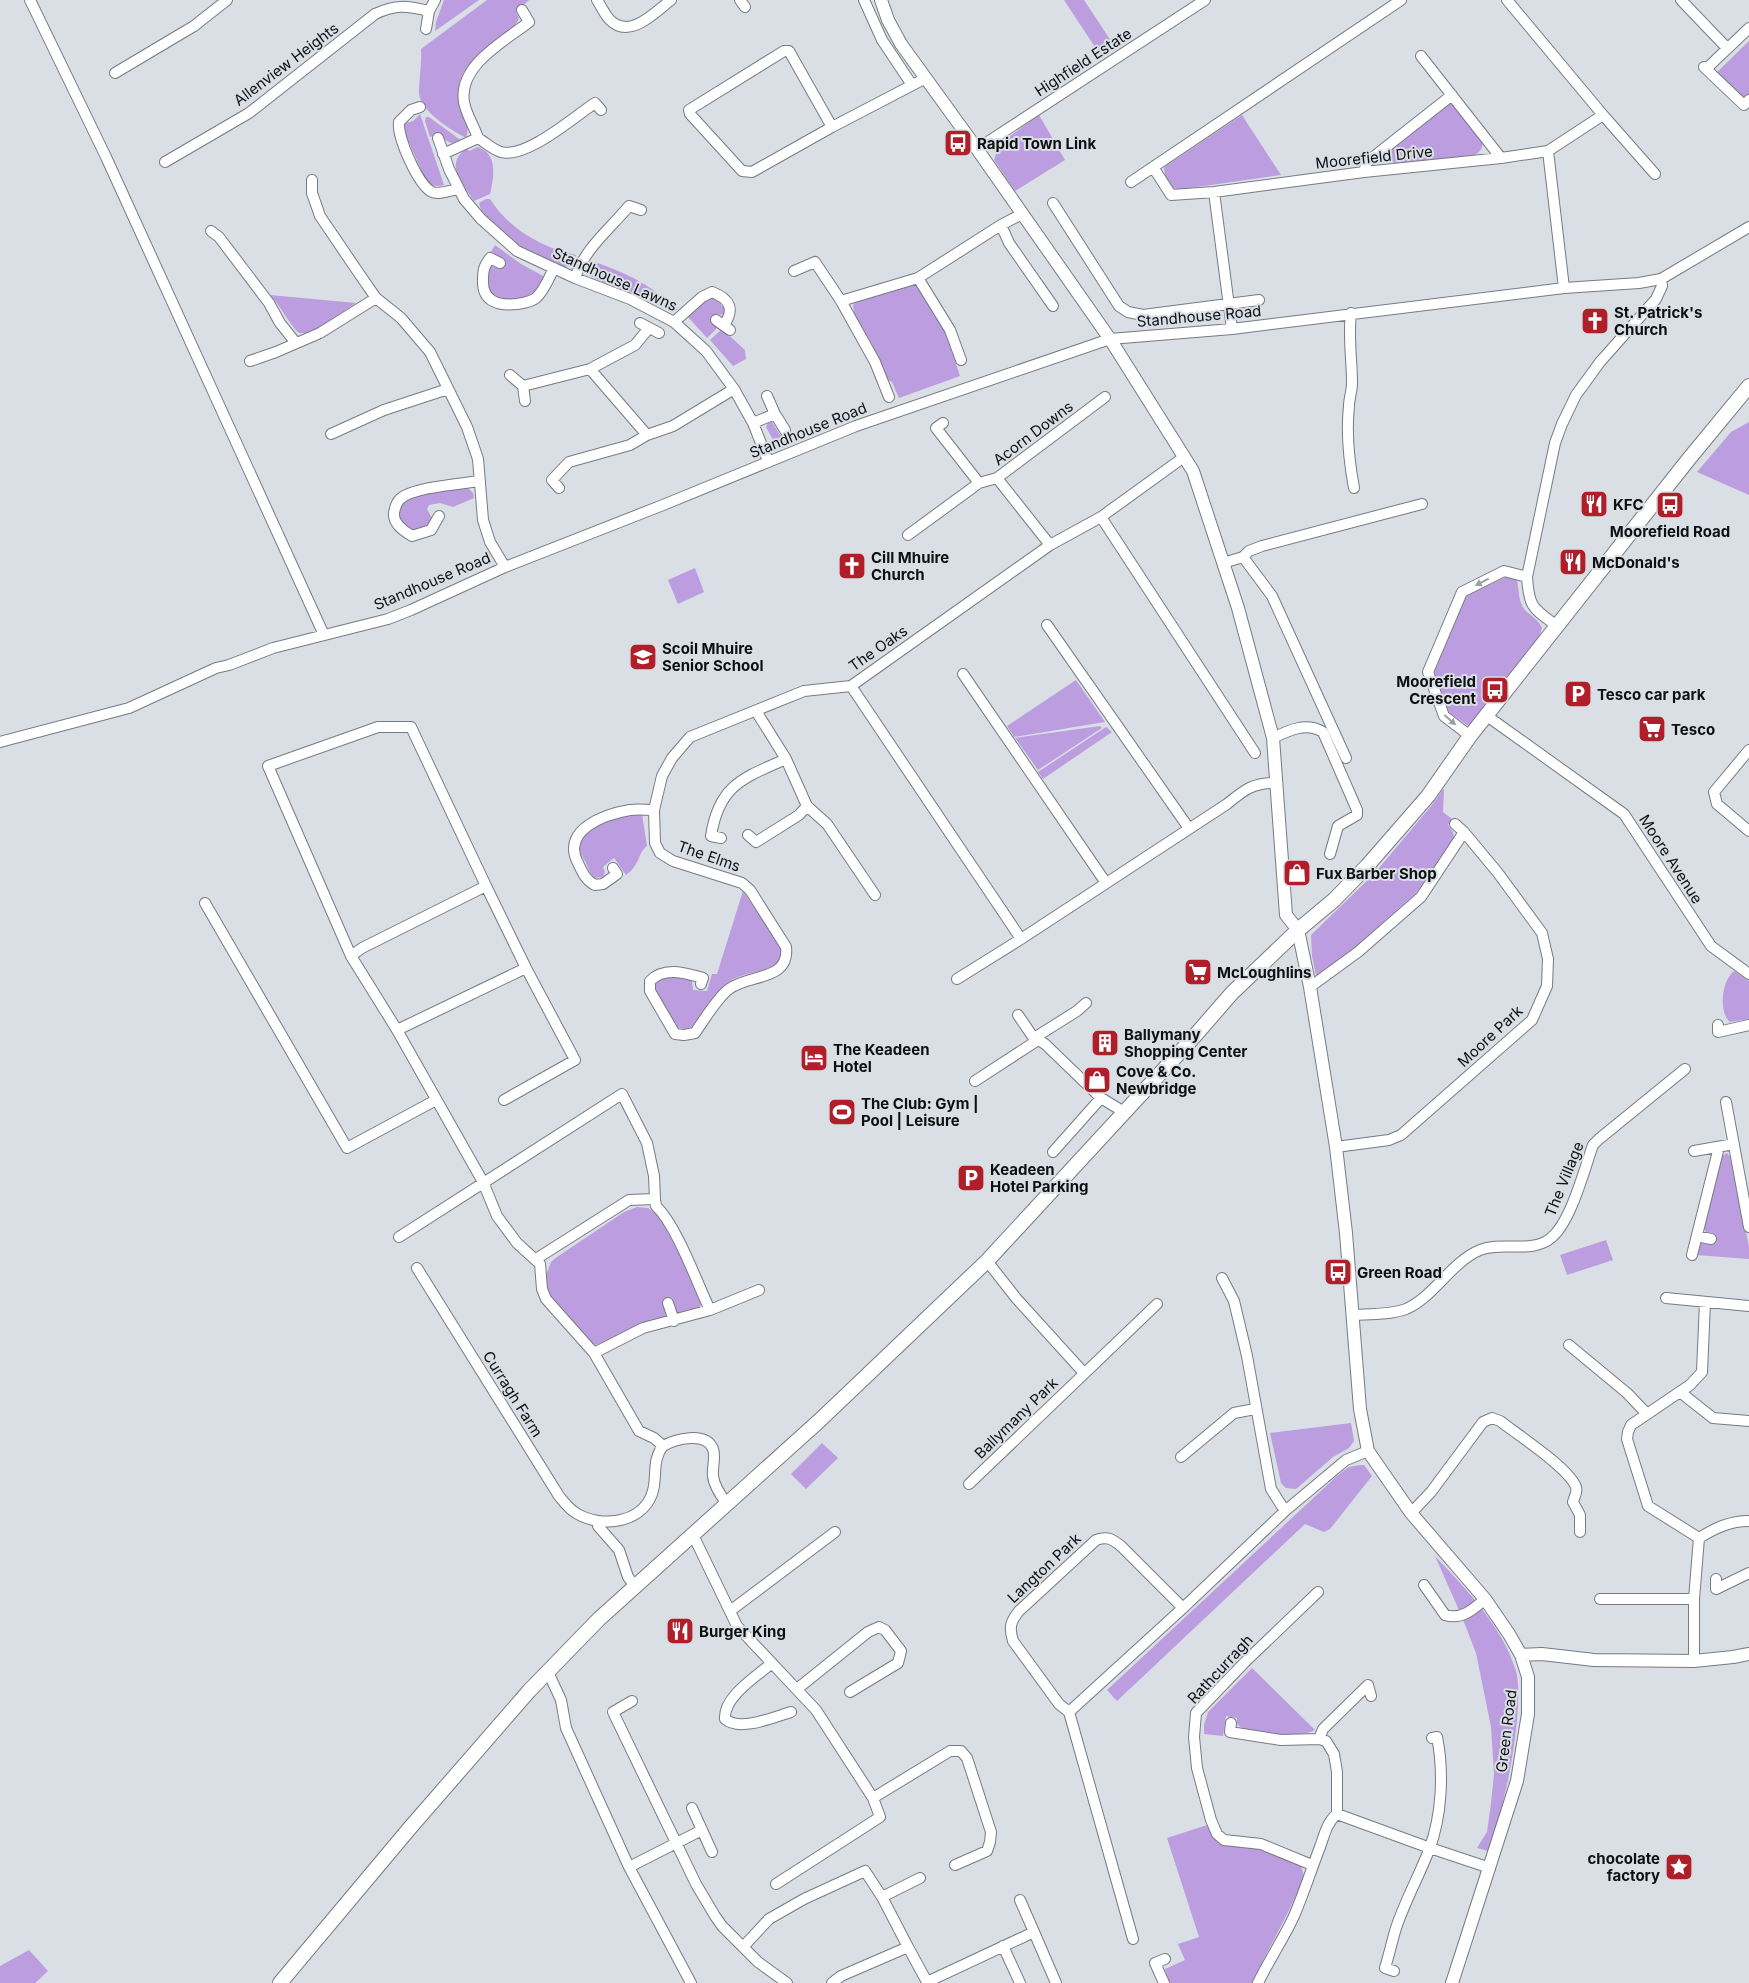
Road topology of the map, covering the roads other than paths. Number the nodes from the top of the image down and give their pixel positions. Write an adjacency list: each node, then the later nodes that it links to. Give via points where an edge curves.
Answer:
1 (30, 0): 102 (street, via 106,157)
2 (227, 0): 18 (street, via 194,26)
3 (435, 0): 13 (street)
4 (597, 0): 5 (street, via 610,20 628,28 638,25)
5 (671, 0)
6 (864, 0): 20 (street, via 882,40)
7 (881, 0): 19 (street, Green Road, via 901,44)
8 (1205, 0): 29 (street, Highfield Estate)
9 (1401, 0): 34 (street)
10 (1508, 0): 25 (street)
11 (1681, 0): 16 (street)
12 (522, 10): 28 (street, via 529,22 473,68 464,88 464,102)
13 (429, 11): 15 (street); 33 (street, Allenview Heights, via 390,7 375,14 249,112)
14 (1749, 28): 16 (street)
15 (426, 29)
16 (1727, 48): 22 (street, via 1705,68 1744,105)
17 (1420, 56): 21 (street)
18 (116, 73)
19 (926, 78): 20 (street); 29 (street, Green Road)
20 (912, 85): 26 (street)
21 (1452, 95): 32 (street); 35 (street, via 1367,162)
22 (1749, 100)
23 (420, 107): 39 (street, via 411,110 399,122 406,152 427,189 436,193)
24 (601, 110): 28 (street, via 595,103 538,142 513,153 500,152)
25 (1603, 115): 30 (street, Moorefield Drive); 36 (street)
26 (832, 127): 26 (street, via 747,173 689,110 784,51 789,51)
27 (438, 138): 31 (street, Standhouse Lawns)
28 (478, 138): 31 (street)
29 (977, 149): 43 (street, Green Road)
30 (1548, 151): 32 (street, Moorefield Drive); 53 (street)
31 (443, 154): 39 (street, Standhouse Lawns)
32 (1500, 158): 35 (street, Moorefield Drive)
33 (165, 162)
34 (1153, 167): 38 (street); 40 (street, Moorefield Drive, via 1171,194)
35 (1364, 172): 40 (street, Moorefield Drive)
36 (1655, 174)
37 (312, 180): 54 (street, via 312,193 320,216)
38 (1131, 182)
39 (459, 189): 48 (street, Standhouse Lawns, via 481,219 517,251)
40 (1214, 192): 57 (street)
41 (1053, 203): 57 (street, via 1124,310 1143,314)
42 (641, 210): 50 (street, via 629,206 594,243 580,264)
43 (1022, 214): 44 (street); 64 (street, Green Road)
44 (1001, 225): 51 (street); 58 (street, via 1009,243)
45 (1749, 227): 52 (street)
46 (211, 231): 65 (street, via 219,237)
47 (500, 263): 48 (street, via 490,258 484,266 483,285 489,300 505,305 535,300)
48 (554, 268): 50 (street, Standhouse Lawns)
49 (794, 271): 56 (street, via 815,262)
50 (576, 278): 60 (street, Standhouse Lawns, via 630,299)
51 (918, 278): 56 (street); 66 (street, via 950,330)
52 (1661, 279): 53 (street, Standhouse Road); 99 (street, via 1662,286 1656,299 1600,362 1576,395 1562,424 1555,443)
53 (1564, 288): 59 (street, Standhouse Road)
54 (376, 298): 65 (street, via 320,333); 72 (street, via 401,318 430,352)
55 (1259, 300): 57 (street)
56 (841, 302): 75 (street, via 875,362)
57 (1230, 304): 62 (street)
58 (1053, 306)
59 (1351, 313): 62 (street, Standhouse Road); 90 (street, via 1352,387 1348,424)
60 (674, 322): 61 (street, via 712,292 727,301 729,318); 73 (street, Standhouse Lawns, via 706,351)
61 (723, 325)
62 (1232, 329): 64 (street, Standhouse Road)
63 (659, 333): 68 (street, via 644,326 635,344)
64 (1110, 339): 84 (street, Green Road); 85 (street, Standhouse Road, via 856,426)
65 (296, 343): 67 (street)
66 (961, 360)
67 (250, 361)
68 (590, 369): 71 (street); 83 (street)
69 (510, 375): 71 (street)
70 (1749, 385): 101 (main road)
71 (523, 386): 77 (street)
72 (448, 389): 82 (street, via 384,410); 87 (street, via 467,426 478,459)
73 (734, 389): 79 (street, Standhouse Lawns); 83 (street, via 673,426)
74 (767, 396): 78 (street)
75 (890, 397)
76 (1105, 397): 86 (street, Acorn Downs)
77 (525, 401)
78 (775, 414): 79 (street); 81 (street)
79 (753, 424): 85 (street, Standhouse Lawns)
80 (943, 424): 88 (street, via 936,428)
81 (785, 430)
82 (331, 434)
83 (647, 435): 89 (street, via 630,445 569,462 552,480)
84 (1184, 457): 93 (street, The Oaks); 97 (street, Green Road, via 1193,471)
85 (768, 461): 98 (street, Standhouse Road)
86 (997, 478): 88 (street); 95 (street, Acorn Downs)
87 (480, 481): 92 (street, via 408,494 395,506 394,517 398,525 412,536 431,530); 98 (street, via 483,520 490,542)
88 (979, 483): 94 (street)
89 (559, 488)
90 (1354, 488)
91 (1422, 504): 96 (street, via 1262,546)
92 (439, 516)
93 (1101, 517): 95 (street, The Oaks); 111 (street)
94 (908, 536)
95 (1050, 545): 104 (street, The Oaks)
96 (1243, 557): 97 (street); 112 (street, via 1272,596)
97 (1223, 563): 108 (street, Green Road)
98 (505, 567): 102 (street, Standhouse Road, via 396,616)
99 (1527, 576): 101 (street, via 1528,598 1536,610); 107 (street, one-way to 107, via 1504,571 1462,592 1428,672 1444,716)
100 (1047, 625): 118 (street)
101 (1557, 626): 106 (main road)
102 (324, 635): 109 (street, Standhouse Road, via 216,668 129,708)
103 (963, 674): 125 (street)
104 (851, 686): 105 (street, The Elms, via 804,691); 130 (street, The Oaks)
105 (756, 711): 113 (street); 116 (street, The Elms, via 690,737 662,776)
106 (1487, 716): 107 (main road); 133 (street, Moore Avenue, via 1624,814 1711,946)
107 (1470, 736): 129 (main road, via 1428,796 1367,866)
108 (1273, 738): 114 (street, Green Road); 123 (street, via 1303,727 1314,727 1323,732 1357,810 1357,815 1338,826)
109 (0, 742)
110 (1749, 750): 119 (street, via 1714,792 1717,804)
111 (1255, 754)
112 (1346, 758)
113 (786, 759): 115 (street); 122 (street, via 743,779 728,790 713,820 711,836)
114 (1276, 783): 118 (street, via 1261,782); 129 (street, Green Road, via 1286,914)
115 (807, 806): 121 (street, via 799,815 756,842); 127 (street, via 827,824)
116 (654, 810): 124 (street, via 632,809 616,813 591,823 578,833 574,841 574,855 587,881 603,884 616,874); 135 (street, The Elms, via 655,843 660,853 673,861 742,883 750,890 786,947 785,964 728,990 695,1033 675,1034 650,991 650,981 654,976 681,972 703,978)
117 (1455, 824): 120 (street, Moore Park)
118 (1188, 827): 125 (street)
119 (1749, 831)
120 (1464, 832): 136 (street, via 1421,897 1358,952); 151 (street, Moore Park, via 1542,933 1548,959 1547,986 1532,1020 1401,1136)
121 (748, 835)
122 (721, 838)
123 (1330, 854)
124 (613, 868)
125 (1106, 883): 130 (street)
126 (486, 886): 131 (street); 131 (street, via 411,726 378,726 268,766); 132 (street)
127 (875, 895)
128 (205, 903): 146 (street, via 347,1148)
129 (1298, 930): 136 (street, Green Road); 149 (main road, via 1232,993)
130 (1021, 939): 134 (street)
131 (351, 956): 140 (street)
132 (526, 968): 140 (street); 147 (street, via 576,1060)
133 (1749, 974)
134 (957, 979)
135 (701, 984)
136 (1310, 987): 151 (street, Green Road)
137 (1086, 1003): 142 (street)
138 (1018, 1015): 142 (street)
139 (1749, 1025): 141 (street)
140 (397, 1030): 146 (street)
141 (1716, 1030)
142 (1036, 1039): 144 (street); 145 (street)
143 (1685, 1069): 173 (street, The Village, via 1593,1145 1567,1217 1550,1239 1535,1246 1480,1250 1404,1310)
144 (976, 1081)
145 (1101, 1098): 149 (street); 154 (street)
146 (436, 1100): 155 (street)
147 (504, 1100)
148 (1726, 1102): 150 (street)
149 (1124, 1112): 163 (main road)
150 (1734, 1144): 152 (street); 157 (street)
151 (1336, 1147): 173 (street, Green Road)
152 (1719, 1147): 153 (street); 158 (street)
153 (1694, 1151)
154 (1053, 1152)
155 (482, 1182): 156 (street, via 622,1094 647,1143); 159 (street); 162 (street, via 497,1216 517,1244)
156 (655, 1198): 162 (street, via 629,1200); 172 (street, via 656,1206 684,1253)
157 (1749, 1227)
158 (1697, 1236): 160 (street); 161 (street)
159 (399, 1237)
160 (1711, 1239)
161 (1692, 1255)
162 (536, 1259): 176 (street, via 540,1264 546,1300)
163 (987, 1261): 177 (street); 186 (main road)
164 (417, 1268): 190 (street, Curragh Farm, via 560,1496 576,1513)
165 (1222, 1278): 179 (street, via 1234,1301)
166 (759, 1290): 172 (street)
167 (1666, 1298): 168 (street)
168 (1705, 1302): 171 (street); 178 (street, via 1702,1372)
169 (668, 1303): 174 (street)
170 (1157, 1304): 177 (street, Ballymany Park)
171 (1749, 1306)
172 (710, 1310): 174 (street)
173 (1352, 1315): 183 (street, Green Road, via 1360,1409)
174 (674, 1321): 176 (street, via 643,1328)
175 (1575, 1345): 180 (street)
176 (594, 1353): 182 (street, via 639,1431)
177 (1084, 1373): 185 (street, Ballymany Park)
178 (1680, 1392): 180 (street); 181 (street, via 1713,1418)
179 (1256, 1409): 184 (street, via 1234,1413); 187 (street, via 1271,1489)
180 (1647, 1414): 194 (street, via 1631,1425 1627,1439 1648,1506)
181 (1749, 1421)
182 (663, 1446): 186 (street, via 695,1438 712,1446 713,1476); 190 (street, via 655,1463 652,1495 645,1507 627,1518)
183 (1368, 1451): 187 (street, via 1346,1460); 188 (street, Green Road)
184 (1181, 1456)
185 (969, 1484)
186 (728, 1504): 193 (main road)
187 (1285, 1510): 203 (street)
188 (1411, 1513): 192 (street, via 1489,1418 1500,1421 1563,1470 1576,1486 1574,1502 1580,1515); 200 (street, Green Road)
189 (1749, 1521): 194 (street, via 1732,1522)
190 (598, 1522): 198 (street, via 619,1550 628,1577)
191 (835, 1532): 204 (street)
192 (1580, 1532)
193 (693, 1535): 198 (main road); 204 (street)
194 (1699, 1538): 202 (street)
195 (1749, 1573): 196 (street, via 1716,1589)
196 (1716, 1579)
197 (1424, 1585): 200 (street, via 1445,1615 1450,1617 1472,1611)
198 (635, 1586): 209 (main road)
199 (1318, 1592): 227 (street, Rathcurragh, via 1196,1713 1194,1737 1197,1768 1210,1820 1217,1834 1224,1840 1261,1844)
200 (1485, 1599): 206 (street, Green Road)
201 (1600, 1599): 202 (street)
202 (1694, 1599): 207 (street)
203 (1183, 1608): 215 (street); 215 (street, Langton Park, via 1111,1538 1104,1537 1089,1546 1011,1622 1013,1641 1059,1704)
204 (730, 1612): 208 (street, via 737,1626)
205 (1749, 1654): 207 (street)
206 (1521, 1655): 207 (street); 229 (street, Green Road, via 1529,1692 1521,1762)
207 (1694, 1661)
208 (772, 1663): 210 (street); 214 (street, via 730,1700 726,1718 731,1724 744,1725)
209 (548, 1672): 228 (street, via 561,1700 566,1728); 241 (main road, via 409,1829)
210 (797, 1689): 211 (street, via 868,1632 879,1627 885,1630 901,1652 898,1663); 219 (street, via 816,1710)
211 (850, 1692)
212 (1371, 1696): 218 (street, via 1368,1685 1323,1729)
213 (632, 1701): 223 (street, via 613,1712)
214 (791, 1712)
215 (1069, 1712): 235 (street, Langton Park)
216 (1231, 1723): 218 (street, via 1230,1732 1263,1739)
217 (1432, 1738): 224 (street, via 1436,1737 1440,1754 1440,1794)
218 (1319, 1739): 221 (street, via 1326,1741 1334,1754)
219 (873, 1798): 226 (street, via 950,1751 961,1751 967,1758 991,1832 987,1851); 231 (street, via 880,1817)
220 (692, 1808): 222 (street)
221 (1337, 1814): 224 (street); 227 (street, via 1332,1818)
222 (702, 1830): 223 (street); 225 (street)
223 (676, 1843): 228 (street); 237 (street, via 715,1916)
224 (1430, 1848): 229 (street); 240 (street, via 1397,1927)
225 (712, 1852)
226 (955, 1865)
227 (1312, 1865): 249 (street, via 1304,1894)
228 (629, 1866): 242 (street)
229 (1490, 1868): 250 (street, Green Road)
230 (920, 1878): 232 (street)
231 (776, 1884)
232 (882, 1897): 237 (street, via 865,1871 769,1919); 238 (street)
233 (1020, 1900): 234 (street)
234 (1034, 1932): 236 (street); 247 (street)
235 (1133, 1939)
236 (1003, 1946): 245 (street); 246 (street)
237 (743, 1947): 243 (street, via 767,1970)
238 (908, 1947): 244 (street); 245 (street)
239 (1165, 1959): 248 (street, via 1154,1963)
240 (1386, 1969)
241 (280, 1983)
242 (691, 1983)
243 (787, 1983)
244 (832, 1983)
245 (927, 1983)
246 (1020, 1983)
247 (1056, 1983)
248 (1164, 1983)
249 (1258, 1983)
250 (1452, 1983)

